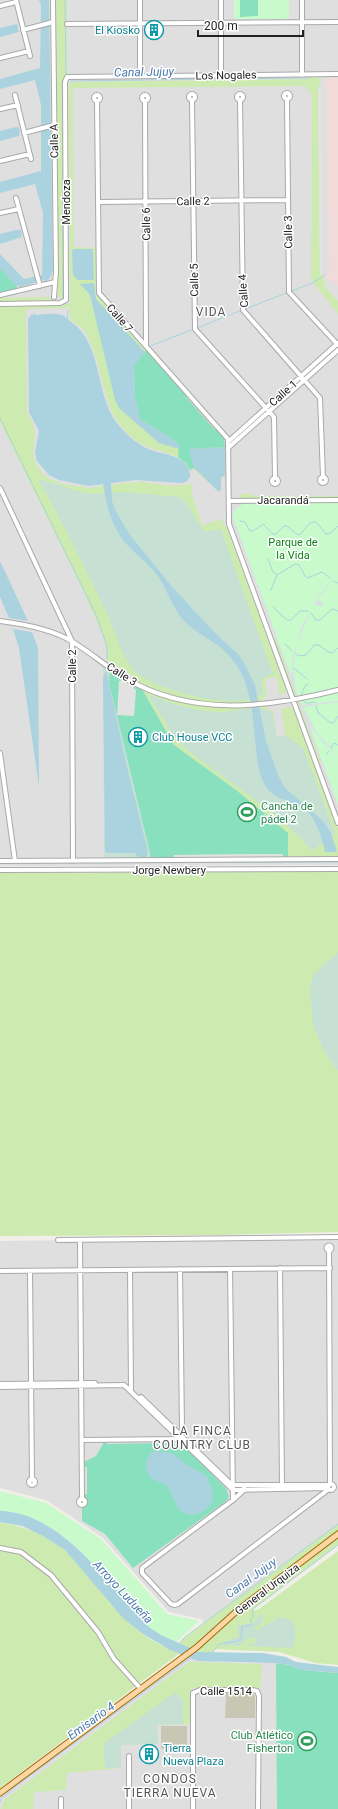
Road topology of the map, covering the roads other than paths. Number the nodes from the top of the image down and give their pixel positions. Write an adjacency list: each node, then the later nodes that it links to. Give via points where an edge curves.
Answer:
1 (53, 0): 7 (street, Calle A)
2 (140, 0): 12 (street)
3 (221, 0): 9 (street)
4 (302, 0): 10 (street)
5 (16, 1): 6 (street); 13 (street)
6 (0, 6)
7 (53, 22): 13 (street); 30 (street, Calle A)
8 (338, 22): 10 (street)
9 (221, 23): 10 (street); 12 (street); 18 (street)
10 (302, 23): 19 (street)
11 (67, 24): 12 (street)
12 (140, 24): 20 (street)
13 (23, 30): 14 (street)
14 (29, 51): 15 (street); 16 (street)
15 (30, 56)
16 (0, 58)
17 (338, 74): 19 (street, Los Nogales)
18 (222, 75): 19 (street, Los Nogales); 20 (street, Los Nogales)
19 (302, 75)
20 (140, 76): 21 (street, Los Nogales)
21 (66, 78): 47 (street, Mendoza, via 66,297 65,302)
22 (15, 95): 28 (street)
23 (240, 100): 36 (street, Calle 4)
24 (287, 100): 37 (street, Calle 3)
25 (97, 101): 39 (street, Calle 7)
26 (145, 101): 40 (street, Calle 6)
27 (192, 101): 38 (street, Calle 5)
28 (18, 105): 29 (street); 31 (street)
29 (0, 110)
30 (54, 125): 31 (street); 43 (street, Calle A)
31 (24, 133): 32 (street)
32 (30, 154): 33 (street); 34 (street)
33 (31, 159)
34 (0, 161)
35 (16, 198): 41 (street)
36 (241, 200): 37 (street, Calle 2); 38 (street, Calle 2); 51 (street, Calle 4, via 243,310)
37 (288, 200): 48 (street, Calle 3, via 289,292)
38 (193, 201): 40 (street, Calle 2); 52 (street, Calle 5, via 195,329)
39 (98, 202): 40 (street, Calle 2); 49 (street, Calle 7, via 99,293)
40 (146, 202): 49 (street, Calle 6)
41 (18, 209): 42 (street); 44 (street)
42 (0, 213)
43 (55, 282): 44 (street); 47 (street, Calle A)
44 (40, 286): 45 (street)
45 (0, 295)
46 (0, 304): 47 (street)
47 (55, 304)
48 (338, 344): 51 (street, Calle 1)
49 (146, 346): 53 (street, Calle 7, via 226,436)
50 (338, 350): 51 (street, Calle 1)
51 (303, 378): 52 (street, Calle 1); 56 (street, Calle 4, via 321,400)
52 (268, 410): 53 (street, Calle 1); 54 (street, Calle 1); 55 (street, Calle 5, via 275,420)
53 (228, 442): 54 (street)
54 (228, 448): 59 (street)
55 (275, 477)
56 (323, 477)
57 (0, 488): 61 (street, Calle 2)
58 (338, 500): 59 (street, Jacarandá)
59 (228, 501): 63 (street, via 229,524)
60 (0, 621): 61 (street, Calle 3, via 48,632)
61 (72, 641): 63 (street, Calle 3, via 125,678 168,697 212,706 250,706); 67 (street, Calle 2)
62 (338, 690): 63 (street, Calle 3)
63 (293, 699): 65 (street)
64 (0, 753): 69 (street)
65 (338, 823)
66 (338, 859): 67 (street)
67 (73, 860): 69 (street)
68 (0, 861): 69 (street)
69 (15, 861)
70 (338, 869): 71 (street, Jorge Newbery)
71 (0, 870)
72 (338, 1236): 74 (street)
73 (58, 1240): 74 (street)
74 (80, 1240): 80 (street)
75 (329, 1250): 77 (street)
76 (280, 1268): 77 (street); 79 (street); 95 (street)
77 (330, 1268): 92 (street)
78 (180, 1269): 79 (street); 81 (street); 88 (street)
79 (230, 1269): 93 (street)
80 (80, 1270): 81 (street); 83 (street); 84 (street)
81 (130, 1270): 87 (street)
82 (0, 1271): 83 (street)
83 (30, 1271): 86 (street)
84 (81, 1384): 86 (street); 87 (street, via 124,1383); 89 (street)
85 (0, 1385): 86 (street)
86 (31, 1385): 90 (street)
87 (131, 1389): 88 (street)
88 (180, 1437): 89 (street); 93 (street)
89 (82, 1440): 96 (street)
90 (32, 1480)
91 (338, 1484): 92 (street)
92 (331, 1487): 95 (street); 97 (street, via 178,1604 171,1604 142,1573 142,1568)
93 (232, 1488): 94 (street); 97 (street)
94 (244, 1488): 95 (street); 97 (street)
95 (282, 1488)
96 (82, 1499)
97 (233, 1500)
98 (338, 1534): 100 (main road, General Urquiza)
99 (0, 1548): 100 (street, via 21,1552 52,1575 98,1632 114,1659)
100 (140, 1688): 102 (main road, General Urquiza)
101 (129, 1756): 105 (street)
102 (0, 1793)
103 (61, 1799): 104 (street)
104 (61, 1809)
105 (129, 1809)
106 (194, 1809): 107 (street, Calle 1514, via 195,1691 257,1691)
107 (258, 1809)

